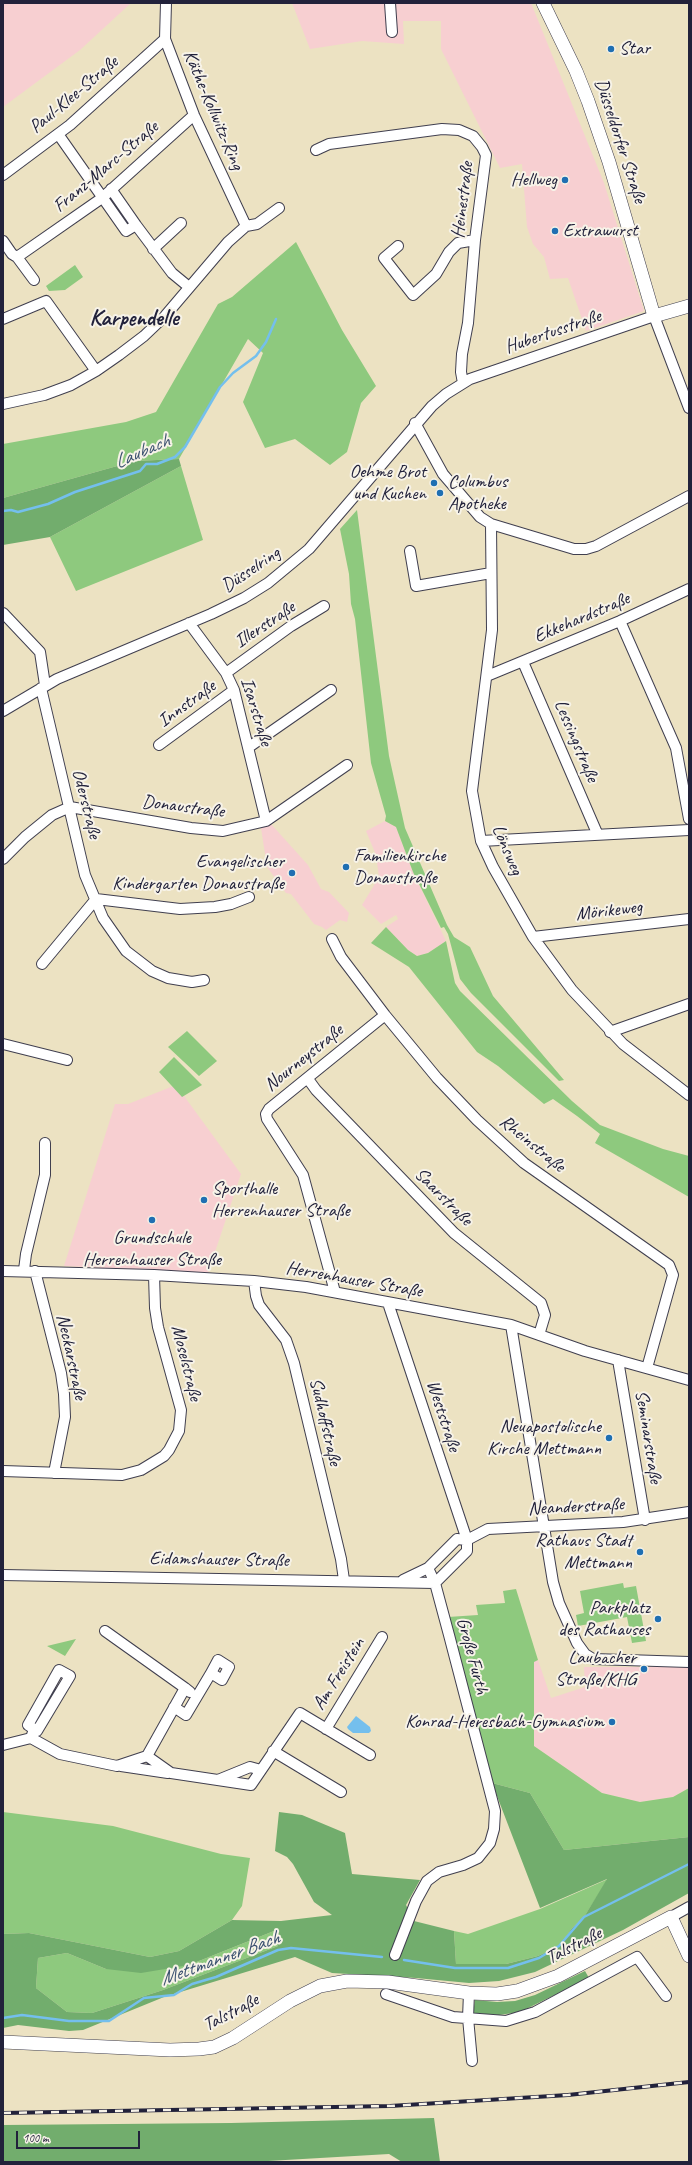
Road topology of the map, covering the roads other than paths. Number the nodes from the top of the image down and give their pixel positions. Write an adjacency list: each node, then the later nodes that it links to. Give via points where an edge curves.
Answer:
1 (166, 3): 5 (street, Käthe-Kollwitz-Ring)
2 (390, 3): 4 (street)
3 (543, 3): 24 (main road, Düsseldorfer Straße, via 588,101)
4 (392, 32)
5 (165, 39): 6 (street, Käthe-Kollwitz-Ring); 7 (street, Paul-Klee-Straße)
6 (194, 115): 10 (street, Franz-Marc-Straße); 15 (street, Käthe-Kollwitz-Ring)
7 (58, 134): 9 (street, Paul-Klee-Straße); 11 (street)
8 (316, 150): 16 (street, Heinestraße, via 329,144 442,129 459,130 473,136 486,155)
9 (3, 174)
10 (112, 190): 11 (street, Franz-Marc-Straße); 14 (street)
11 (102, 198): 14 (street, via 126,231); 20 (street, Franz-Marc-Straße)
12 (279, 208): 15 (street, via 257,224)
13 (181, 223): 19 (street)
14 (136, 225): 19 (street)
15 (246, 226): 22 (street, via 228,242)
16 (475, 240): 18 (street, via 458,243 449,252 436,274 414,295 384,258); 27 (street, Heinestraße, via 462,360)
17 (3, 241): 20 (street)
18 (398, 246)
19 (153, 249): 22 (street, via 172,273)
20 (17, 257): 21 (street)
21 (34, 280)
22 (189, 287): 26 (street, via 144,336)
23 (689, 306): 24 (main road)
24 (654, 316): 27 (street, Hubertusstraße); 29 (street, Düsseldorfer Straße)
25 (3, 319): 26 (street, via 46,301)
26 (96, 371): 28 (street, via 71,385 44,395)
27 (463, 383): 30 (street, Düsselring, via 432,406)
28 (3, 404)
29 (689, 408)
30 (415, 423): 32 (street, via 450,485 477,514); 39 (street, Düsselring, via 309,549 268,583)
31 (689, 496): 32 (street, via 589,549 574,549)
32 (491, 524): 34 (street, Lönsweg)
33 (410, 551): 34 (street, via 416,586)
34 (491, 573): 42 (street, Lönsweg, via 492,630)
35 (689, 589): 38 (street, Ekkehardstraße)
36 (324, 606): 41 (street, Illerstraße, via 291,626)
37 (3, 613): 43 (street, Oderstraße, via 40,652)
38 (620, 621): 40 (street, Ekkehardstraße); 51 (street, via 676,748)
39 (190, 624): 41 (street, Isarstraße); 43 (street, Düsselring, via 113,654)
40 (523, 662): 42 (street, Ekkehardstraße); 54 (street, Lessingstraße)
41 (226, 673): 44 (street, Isarstraße)
42 (487, 676): 55 (street, Lönsweg, via 472,791)
43 (43, 687): 46 (street, Düsselring); 50 (street, Oderstraße)
44 (234, 690): 47 (street, Innstraße); 48 (street, Isarstraße)
45 (331, 690): 48 (street)
46 (3, 711)
47 (159, 745)
48 (249, 747): 52 (street, Isarstraße)
49 (347, 765): 52 (street, Donaustraße)
50 (70, 807): 52 (street, Donaustraße, via 223,831); 56 (street, via 52,815); 58 (street, Oderstraße, via 85,875)
51 (689, 819)
52 (266, 821)
53 (689, 830): 54 (street)
54 (597, 833): 55 (street)
55 (481, 840): 60 (street, Lönsweg, via 493,867)
56 (3, 859)
57 (249, 897): 58 (street, via 215,907 180,909)
58 (96, 899): 62 (street); 63 (street, Oderstraße, via 103,918 126,951 152,971 168,978 192,982)
59 (689, 919): 60 (street, Mörikeweg)
60 (533, 936): 66 (street, Lönsweg, via 572,990)
61 (332, 939): 65 (street, Rheinstraße, via 341,957)
62 (42, 964)
63 (204, 980)
64 (689, 1004): 66 (street)
65 (385, 1015): 69 (street, Nourneystraße); 82 (street, Rheinstraße, via 437,1078 501,1143 524,1163 669,1265 673,1275)
66 (610, 1032): 70 (street, Lönsweg)
67 (3, 1044): 68 (street)
68 (67, 1060)
69 (308, 1078): 77 (street, Nourneystraße, via 268,1109 266,1114 302,1175); 80 (street, Saarstraße, via 321,1096 454,1233 541,1303 545,1315)
70 (689, 1094)
71 (45, 1143): 72 (street, via 45,1175)
72 (24, 1270): 73 (street, Herrenhauser Straße); 74 (street, Herrenhauser Straße)
73 (3, 1271)
74 (35, 1271): 75 (street, Herrenhauser Straße); 85 (street, Neckarstraße, via 64,1394 65,1417)
75 (154, 1275): 76 (street, Herrenhauser Straße); 85 (street, Moselstraße, via 158,1327 181,1410 181,1426 177,1437 164,1456 131,1473 108,1476)
76 (254, 1281): 77 (street, Herrenhauser Straße); 92 (street, Sudhoffstraße, via 259,1305 286,1340 294,1363)
77 (335, 1292): 78 (street, Herrenhauser Straße)
78 (388, 1302): 79 (street, Herrenhauser Straße); 89 (street, Weststraße)
79 (511, 1324): 80 (street, Herrenhauser Straße); 88 (street)
80 (539, 1335): 81 (street, Herrenhauser Straße)
81 (618, 1360): 82 (street, Herrenhauser Straße); 87 (street, Seminarstraße)
82 (647, 1368): 83 (street, Herrenhauser Straße)
83 (689, 1380)
84 (3, 1471): 85 (street, Moselstraße)
85 (54, 1473)
86 (689, 1512): 87 (street, Neanderstraße)
87 (645, 1520): 88 (street, Neanderstraße)
88 (544, 1526): 89 (street, Neanderstraße, via 488,1529); 97 (street, via 559,1603 565,1620 585,1654 598,1660)
89 (467, 1540): 90 (street, Neanderstraße, via 457,1539); 94 (street, via 467,1551)
90 (428, 1568): 93 (street, Neanderstraße); 94 (street, Große Furth)
91 (3, 1575): 92 (street, Eidamshauser Straße)
92 (344, 1580): 93 (street, Eidamshauser Straße)
93 (399, 1581): 94 (street, Eidamshauser Straße)
94 (434, 1582): 115 (street, Große Furth, via 495,1811 494,1829 490,1842 478,1858 439,1872 427,1881 409,1916)
95 (105, 1632): 99 (street)
96 (382, 1637): 102 (street, Am Freistein)
97 (689, 1662)
98 (211, 1673): 100 (street)
99 (185, 1688): 100 (street); 101 (street)
100 (197, 1696): 101 (street, via 186,1715)
101 (174, 1708): 107 (street)
102 (326, 1729): 105 (street, Am Freistein, via 300,1713); 106 (street, Am Freistein)
103 (32, 1734): 103 (street, via 28,1725 60,1670 70,1676 38,1731); 104 (street); 108 (street, Am Freistein, via 60,1754)
104 (3, 1745)
105 (273, 1751): 109 (street, Am Freistein); 112 (street)
106 (370, 1755)
107 (147, 1756): 108 (street); 110 (street, Am Freistein)
108 (117, 1766): 110 (street, Am Freistein)
109 (261, 1770): 111 (street, via 250,1767); 111 (street, Am Freistein, via 251,1785)
110 (171, 1773): 111 (street, Am Freistein)
111 (217, 1781)
112 (341, 1792)
113 (689, 1908): 114 (street, Talstraße)
114 (671, 1917): 116 (main road); 117 (main road, Talstraße, via 533,1987 497,1994)
115 (395, 1955)
116 (689, 1956)
117 (469, 1993): 120 (street); 121 (main road, Talstraße, via 388,1982 335,1982 320,1986 290,2001 233,2038 214,2047 199,2049 170,2050)
118 (386, 1994): 120 (street, Talstraße, via 452,2018)
119 (666, 1996): 120 (street, Talstraße, via 637,1957 535,2012 494,2022)
120 (468, 2018): 122 (street)
121 (3, 2042)
122 (472, 2061)

